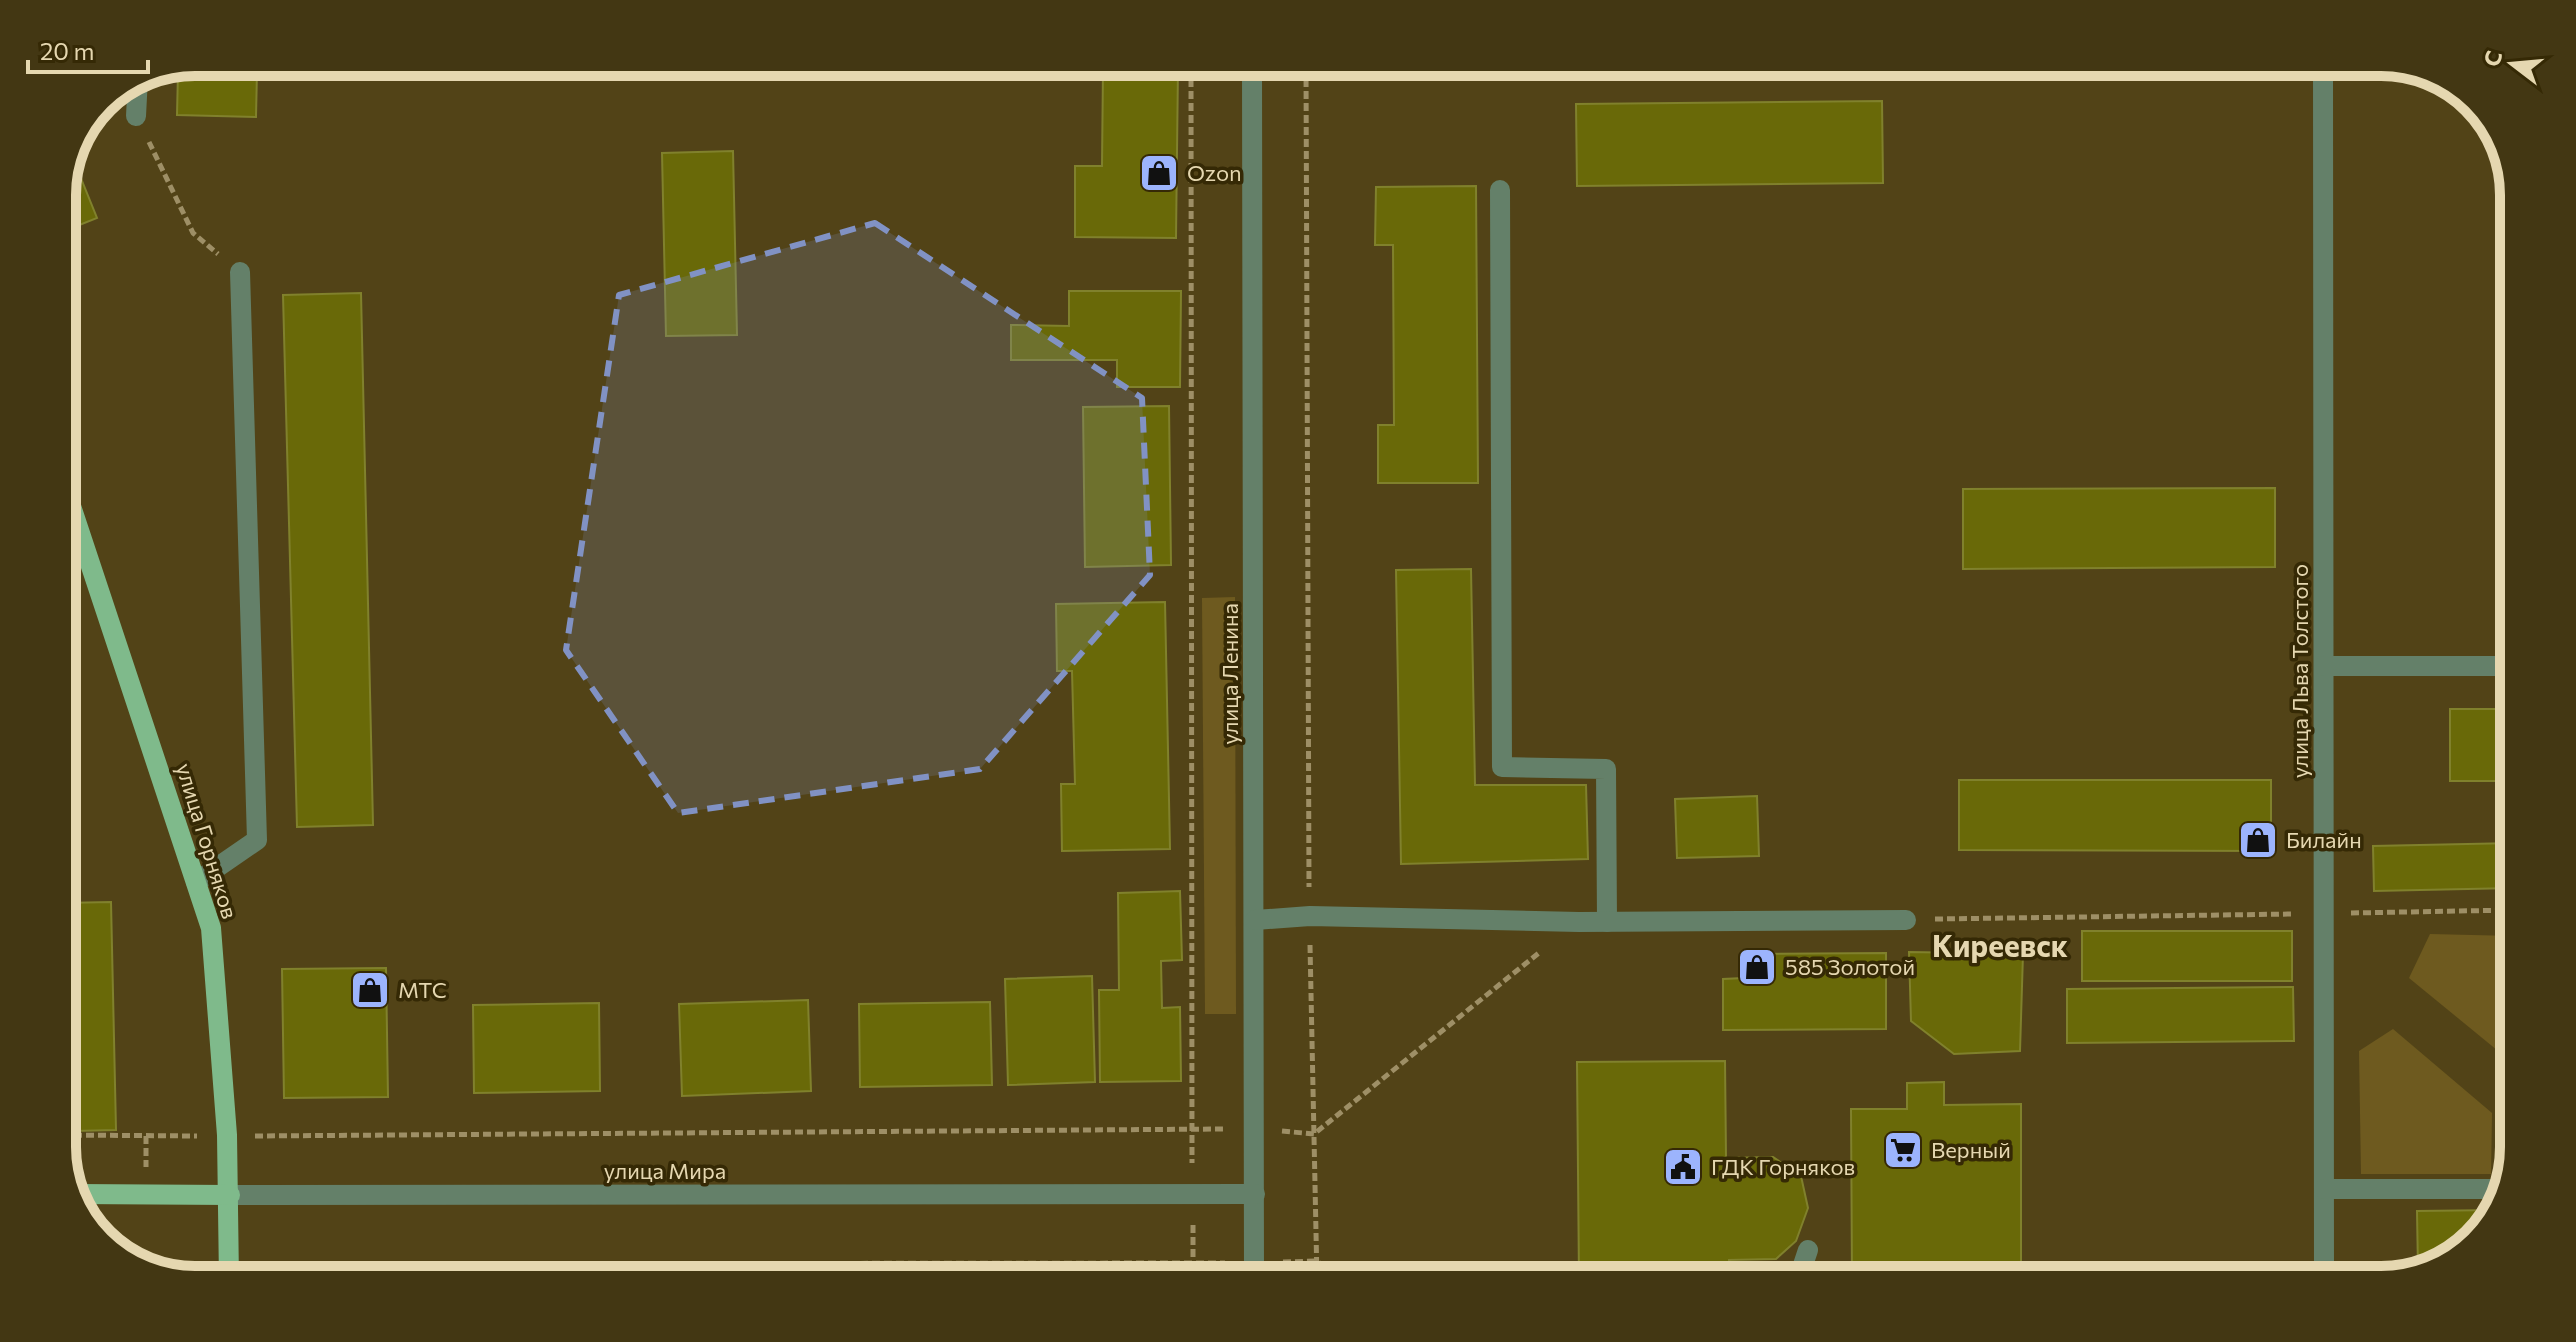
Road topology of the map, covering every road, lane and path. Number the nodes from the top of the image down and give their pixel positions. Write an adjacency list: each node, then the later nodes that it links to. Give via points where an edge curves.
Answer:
1 (1191, 76): 21 (path)
2 (1252, 76): 16 (street, улица Ленина)
3 (1306, 76): 15 (path)
4 (2323, 76): 10 (street, улица Льва Толстого)
5 (137, 91): 6 (street)
6 (136, 116): 8 (path, via 193,233)
7 (1500, 190): 19 (street, via 1502,767 1606,769)
8 (240, 272): 12 (street, via 257,840)
9 (76, 521): 12 (main road, улица Горняков)
10 (2324, 666): 11 (street); 14 (street, улица Льва Толстого)
11 (2500, 666)
12 (196, 882): 24 (main road, улица Горняков, via 211,928)
13 (2500, 910): 14 (path)
14 (2324, 914): 17 (path); 25 (street, улица Льва Толстого)
15 (1310, 916): 16 (street); 18 (street); 22 (path)
16 (1255, 920): 20 (street, улица Ленина)
17 (1906, 920): 19 (street)
18 (1579, 922): 19 (street); 22 (path)
19 (1607, 922)
20 (1255, 1128): 21 (path); 22 (path); 28 (street, улица Ленина)
21 (1192, 1130): 24 (path); 30 (path)
22 (1314, 1134): 36 (path)
23 (76, 1135): 24 (path)
24 (227, 1135): 29 (main road, улица Горняков)
25 (2324, 1189): 26 (street); 38 (street, улица Льва Толстого)
26 (2492, 1189)
27 (86, 1194): 29 (main road, улица Мира)
28 (1255, 1194): 30 (street, улица Мира); 35 (street, улица Ленина)
29 (230, 1195): 30 (street, улица Мира); 33 (main road, улица Горняков)
30 (1192, 1195): 32 (path)
31 (1808, 1250): 37 (street)
32 (1193, 1265): 34 (path)
33 (230, 1266)
34 (1055, 1266)
35 (1254, 1266)
36 (1317, 1266)
37 (1803, 1266)
38 (2324, 1266)

